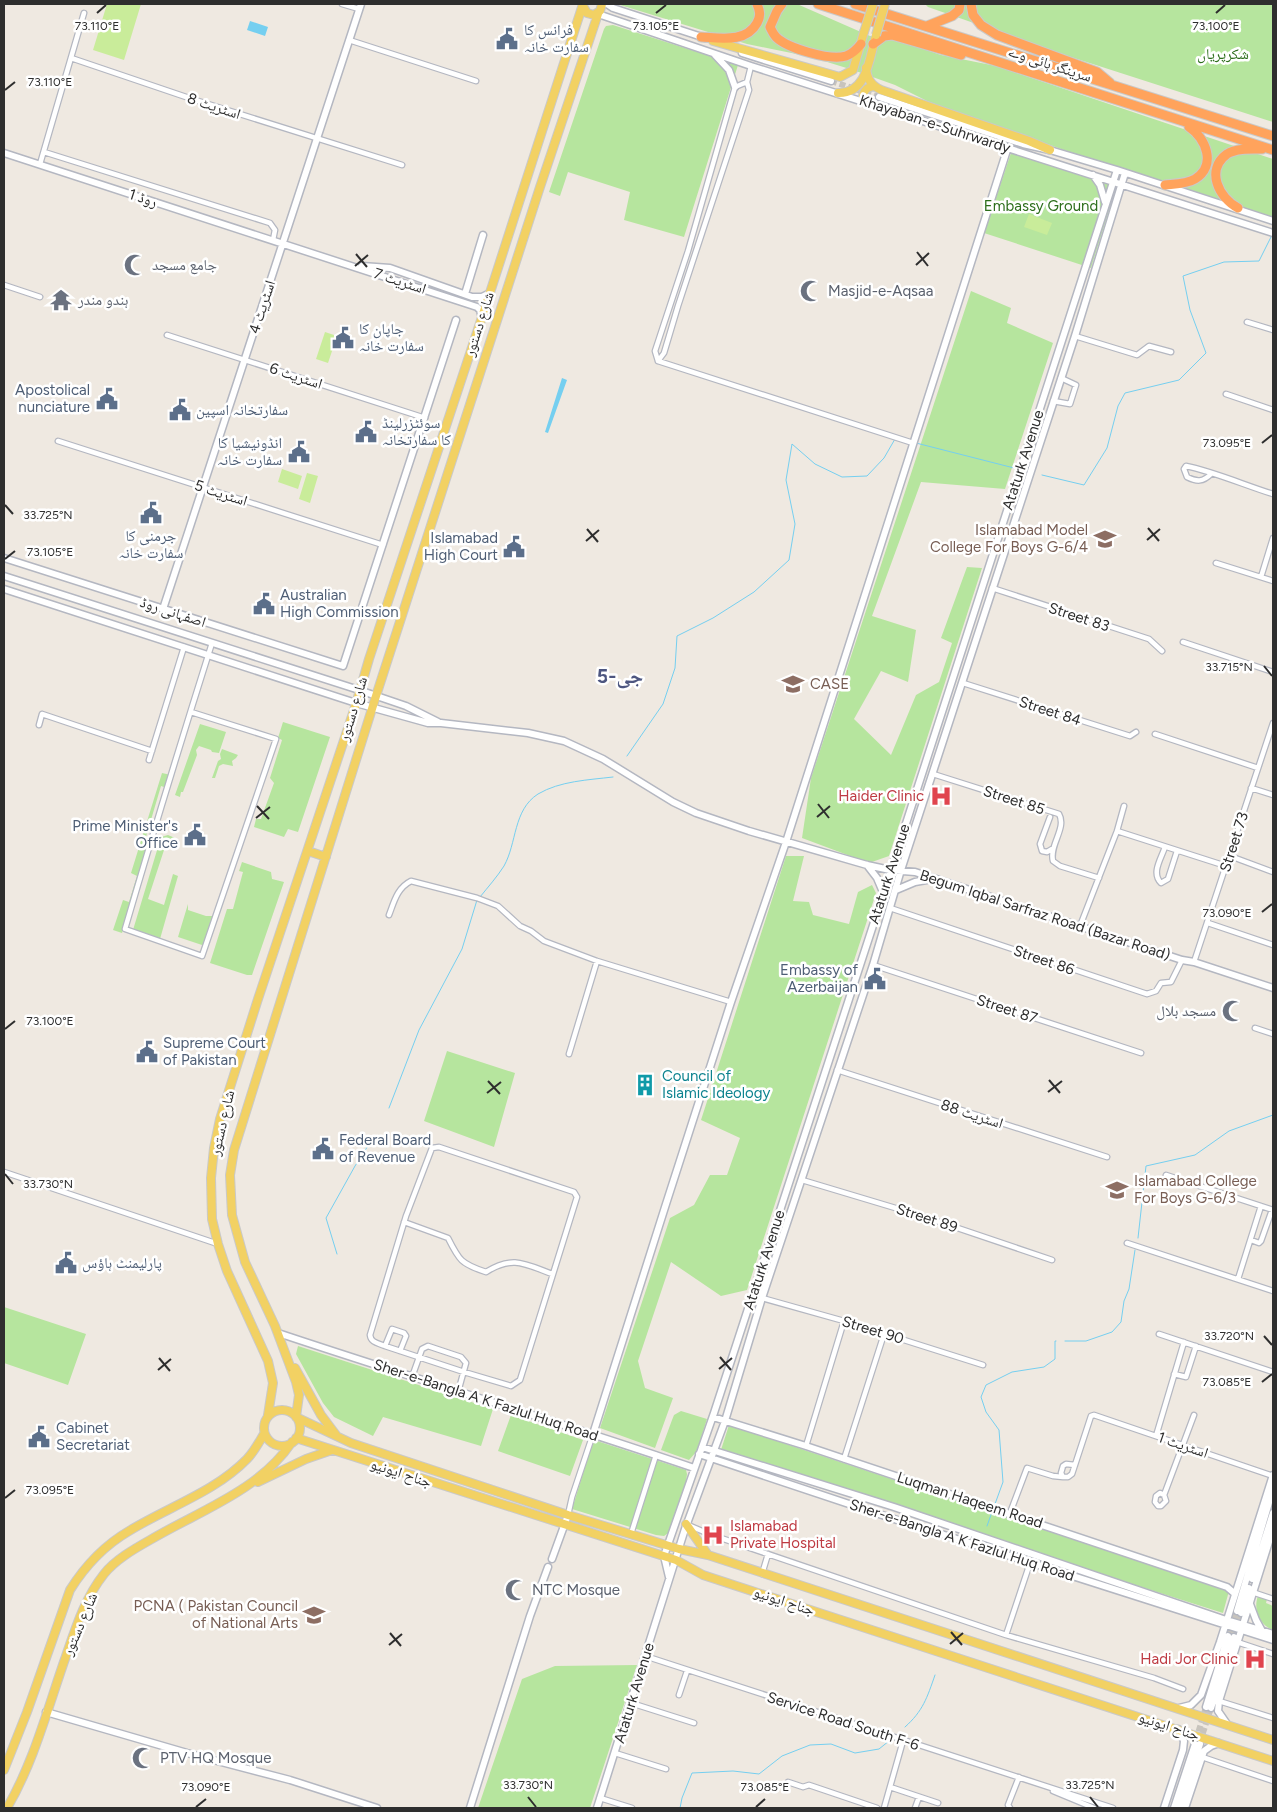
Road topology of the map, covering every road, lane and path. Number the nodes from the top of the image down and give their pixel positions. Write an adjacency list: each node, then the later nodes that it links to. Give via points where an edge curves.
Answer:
1 (342, 4): 13 (street)
2 (581, 4): 16 (main road, via 587,13); 66 (main road, شارع دستور)
3 (602, 4): 16 (main road, شارع دستور)
4 (607, 4): 15 (street)
5 (757, 4): 19 (highway, via 760,19 745,36)
6 (782, 4): 22 (highway, via 770,27 782,42 833,58 846,56)
7 (818, 4): 25 (highway, سرینگر ہائی وے)
8 (855, 4): 18 (highway, سرینگر ہائی وے)
9 (873, 4): 22 (main road, bridge)
10 (885, 4): 23 (main road, bridge)
11 (960, 4): 18 (highway, via 952,16)
12 (971, 4): 31 (highway, via 973,15 981,26 998,36 1098,72)
13 (360, 6): 20 (street, اسٹریٹ 4)
14 (84, 12): 26 (street)
15 (627, 13): 17 (street); 19 (street)
16 (598, 14): 17 (street, Khayaban-e-Suhrwardy); 110 (main road, شارع دستور)
17 (624, 23): 24 (street, Khayaban-e-Suhrwardy)
18 (927, 26): 31 (highway, سرینگر ہائی وے)
19 (701, 37): 21 (street)
20 (349, 40): 29 (street); 39 (street, اسٹریٹ 4)
21 (711, 40): 22 (main road, via 829,78 840,77 852,70)
22 (861, 44)
23 (873, 44): 25 (highway, via 884,36 892,35 958,54); 28 (main road)
24 (714, 53): 27 (street, Khayaban-e-Suhrwardy); 33 (street, via 728,70)
25 (981, 56): 37 (highway, سرینگر ہائی وے)
26 (71, 58): 39 (street, اسٹریٹ 8); 43 (street)
27 (751, 66): 30 (street); 34 (street, Khayaban-e-Suhrwardy)
28 (866, 68): 32 (main road, via 868,80); 34 (main road, via 858,87)
29 (476, 81)
30 (747, 82): 33 (street); 60 (street, via 749,90)
31 (1113, 85): 38 (highway, سرینگر ہائی وے)
32 (874, 86): 36 (main road, via 867,88 864,94); 42 (main road)
33 (735, 87): 58 (street)
34 (838, 93): 36 (street, Khayaban-e-Suhrwardy)
35 (879, 96): 42 (street)
36 (869, 102): 40 (street, Khayaban-e-Suhrwardy)
37 (1182, 122): 41 (highway, سرینگر ہائی وے); 52 (highway, via 1204,141 1208,159 1200,175 1191,181)
38 (1273, 136)
39 (316, 138): 46 (street, اسٹریٹ 8); 61 (street, اسٹریٹ 4)
40 (1008, 147): 49 (street, Khayaban-e-Suhrwardy); 84 (street)
41 (1270, 149): 54 (highway, via 1237,150 1221,161 1216,175 1218,189 1226,201)
42 (1050, 150): 47 (street)
43 (44, 152): 45 (street); 59 (street, via 270,223 275,230)
44 (4, 153): 45 (street, روڈ 1)
45 (40, 164): 59 (street, روڈ 1)
46 (402, 165)
47 (1117, 170): 48 (street); 50 (street, Ataturk Avenue)
48 (1125, 173): 51 (street, Ataturk Avenue); 52 (street)
49 (1092, 174): 50 (street, Khayaban-e-Suhrwardy); 53 (street, via 1100,185)
50 (1114, 180): 51 (street, Khayaban-e-Suhrwardy); 53 (street, Ataturk Avenue)
51 (1122, 183): 56 (street, Khayaban-e-Suhrwardy); 74 (street, Ataturk Avenue)
52 (1164, 185): 54 (street)
53 (1105, 206): 92 (street, Ataturk Avenue)
54 (1238, 208): 55 (street)
55 (1273, 221)
56 (1273, 232)
57 (483, 235): 67 (street)
58 (690, 239): 60 (street); 62 (street)
59 (273, 240): 61 (street, روڈ 1)
60 (699, 242): 63 (street)
61 (282, 243): 64 (street, اسٹریٹ 7); 76 (street, اسٹریٹ 4)
62 (688, 251): 63 (street); 77 (street, via 655,352)
63 (696, 253): 77 (street, via 664,353)
64 (353, 266): 67 (street, via 390,268); 69 (street, اسٹریٹ 7, via 477,307)
65 (4, 285): 68 (street)
66 (490, 292): 67 (street, via 482,297); 69 (main road, شارع دستور)
67 (464, 294)
68 (40, 297)
69 (482, 318): 109 (main road, شارع دستور)
70 (456, 320): 82 (street)
71 (1247, 322): 72 (street)
72 (1273, 330)
73 (167, 335): 76 (street, اسٹریٹ 6)
74 (1075, 336): 75 (street, via 1137,355 1149,346); 78 (street, Ataturk Avenue)
75 (1171, 352)
76 (245, 360): 82 (street, اسٹریٹ 6); 86 (street, اسٹریٹ 4)
77 (658, 361): 84 (street)
78 (1061, 378): 80 (street, Ataturk Avenue); 80 (street, via 1076,385 1070,404)
79 (1226, 394): 81 (street)
80 (1053, 401): 93 (street, Ataturk Avenue)
81 (1273, 410)
82 (425, 418): 89 (street)
83 (58, 441): 86 (street, اسٹریٹ 5)
84 (913, 443): 128 (street)
85 (1211, 474): 85 (street, via 1186,466 1184,469 1187,477 1198,481); 87 (street)
86 (202, 487): 89 (street, اسٹریٹ 5); 101 (street, اسٹریٹ 4)
87 (1273, 494)
88 (1273, 538): 95 (street)
89 (384, 545): 101 (street, اصفہانی روڈ, via 343,666)
90 (4, 558): 101 (street, اصفہانی روڈ)
91 (1216, 563): 95 (street)
92 (989, 564): 93 (street); 137 (street, Ataturk Avenue)
93 (1000, 566): 98 (street, Ataturk Avenue)
94 (4, 576): 97 (street)
95 (1261, 577): 96 (street)
96 (1273, 581)
97 (34, 586): 100 (street); 103 (street)
98 (992, 588): 105 (street, Street 83, via 1149,639); 108 (street, Ataturk Avenue)
99 (4, 589): 100 (street, Begum Iqbal Sarfraz Road (Bazar Road))
100 (32, 597): 104 (street, Begum Iqbal Sarfraz Road (Bazar Road))
101 (163, 609)
102 (1184, 642): 107 (street)
103 (212, 643): 106 (street); 109 (street)
104 (184, 647): 106 (street, Begum Iqbal Sarfraz Road (Bazar Road)); 119 (street)
105 (1162, 651)
106 (208, 655): 111 (street, Begum Iqbal Sarfraz Road (Bazar Road)); 113 (street)
107 (1273, 672)
108 (963, 683): 117 (street, Street 84, via 1130,736); 122 (street, Ataturk Avenue)
109 (359, 690): 110 (street); 111 (main road, شارع دستور)
110 (376, 696): 112 (main road, شارع دستور); 114 (street)
111 (356, 703): 112 (street, Begum Iqbal Sarfraz Road (Bazar Road)); 131 (main road, شارع دستور)
112 (373, 708): 114 (street, Begum Iqbal Sarfraz Road (Bazar Road), via 428,723); 133 (main road, شارع دستور)
113 (191, 712): 113 (street, via 125,929 202,956 276,739)
114 (441, 723): 128 (street, Begum Iqbal Sarfraz Road (Bazar Road), via 564,740 696,813)
115 (1273, 723): 121 (street, Street 73)
116 (39, 724): 119 (street, via 42,714)
117 (1136, 732)
118 (1155, 734): 121 (street)
119 (152, 751): 120 (street)
120 (149, 760)
121 (1258, 768): 123 (street, Street 73)
122 (933, 774): 130 (street, Street 85, via 1059,814 1062,823); 138 (street, Ataturk Avenue)
123 (1252, 788): 124 (street); 134 (street, Street 73)
124 (1273, 795)
125 (1124, 806): 127 (street)
126 (1050, 817): 130 (street, via 1040,844 1042,851)
127 (1117, 831): 129 (street); 141 (street)
128 (786, 842): 135 (street, Begum Iqbal Sarfraz Road (Bazar Road)); 154 (street)
129 (1165, 847): 132 (street); 132 (street, via 1156,874 1161,883 1168,879)
130 (1052, 849): 141 (street, via 1053,861 1060,866)
131 (308, 851): 133 (main road); 157 (main road, شارع دستور)
132 (1177, 851): 136 (street)
133 (326, 856): 158 (main road, شارع دستور)
134 (1230, 856): 136 (street, Street 73); 139 (street)
135 (867, 865): 137 (street, Begum Iqbal Sarfraz Road (Bazar Road)); 143 (street)
136 (1226, 866): 146 (street, Street 73)
137 (890, 870): 138 (street, Begum Iqbal Sarfraz Road (Bazar Road)); 143 (street, Ataturk Avenue)
138 (901, 870): 140 (street, Begum Iqbal Sarfraz Road (Bazar Road)); 142 (street, Ataturk Avenue)
139 (1273, 872)
140 (936, 878): 142 (street); 147 (street, Begum Iqbal Sarfraz Road (Bazar Road))
141 (1099, 878): 147 (street)
142 (896, 890): 144 (street, Ataturk Avenue)
143 (883, 893): 162 (street, Ataturk Avenue)
144 (890, 908): 149 (street, Street 86, via 1147,994 1156,991 1161,984 1171,982); 152 (street, Ataturk Avenue)
145 (389, 916): 150 (street, via 397,893 411,881 485,901 502,909 520,926 544,941)
146 (1208, 924): 148 (street); 151 (street, Street 73)
147 (1080, 926): 149 (street, Begum Iqbal Sarfraz Road (Bazar Road))
148 (1273, 943)
149 (1182, 960): 151 (street, Begum Iqbal Sarfraz Road (Bazar Road))
150 (597, 961): 154 (street); 160 (street)
151 (1194, 962): 153 (street, Begum Iqbal Sarfraz Road (Bazar Road))
152 (873, 965): 159 (street, Street 87); 161 (street, Ataturk Avenue)
153 (1273, 988)
154 (731, 1002): 201 (street)
155 (1255, 1028): 156 (street)
156 (1273, 1034)
157 (245, 1041): 158 (main road); 173 (main road, شارع دستور, via 220,1119 213,1155 212,1219)
158 (266, 1047): 180 (main road, شارع دستور, via 234,1150 230,1174 232,1215 238,1241)
159 (1140, 1053)
160 (569, 1054)
161 (838, 1070): 163 (street, Ataturk Avenue); 164 (street, اسٹریٹ 88)
162 (798, 1154): 163 (street); 198 (street, Ataturk Avenue)
163 (809, 1157): 167 (street, Ataturk Avenue)
164 (1107, 1157)
165 (4, 1172): 173 (street)
166 (1166, 1174): 168 (street)
167 (802, 1180): 174 (street, Street 89); 178 (street, Ataturk Avenue)
168 (1261, 1206): 169 (street); 171 (street)
169 (1273, 1210): 171 (street, via 1261,1242)
170 (404, 1222): 175 (street, via 448,1238 461,1261 486,1272 508,1262 526,1264); 175 (street, via 432,1148 439,1147 574,1192 578,1197); 184 (street, via 370,1335 374,1342)
171 (1251, 1240): 176 (street)
172 (1127, 1243): 176 (street)
173 (218, 1244): 195 (main road, شارع دستور, via 268,1361 273,1383)
174 (1052, 1260)
175 (552, 1274): 190 (street, via 520,1380 511,1386)
176 (1238, 1279): 177 (street)
177 (1273, 1291)
178 (762, 1298): 179 (street, Street 90); 199 (street, Ataturk Avenue)
179 (844, 1321): 181 (street, Street 90); 206 (street)
180 (278, 1333): 187 (main road, شارع دستور); 193 (street, Sher-e-Bangla A K Fazlul Huq Road)
181 (884, 1334): 189 (street, Street 90); 211 (street)
182 (1159, 1334): 183 (street)
183 (1184, 1342): 185 (street); 192 (street)
184 (385, 1346): 186 (street); 186 (street, via 392,1329 404,1333 406,1336)
185 (1196, 1346): 191 (street); 192 (street, via 1186,1377)
186 (400, 1351): 188 (street)
187 (287, 1357): 197 (main road, شارع دستور, via 299,1396); 202 (main road)
188 (419, 1358): 190 (street); 190 (street, via 422,1349 428,1346 461,1356 466,1363); 193 (street)
189 (983, 1365)
190 (464, 1372): 194 (street)
191 (1273, 1372)
192 (1174, 1374): 203 (street)
193 (412, 1377): 194 (street, Sher-e-Bangla A K Fazlul Huq Road)
194 (458, 1392): 201 (street, Sher-e-Bangla A K Fazlul Huq Road)
195 (268, 1415): 197 (main road, via 288,1410); 200 (main road)
196 (1194, 1415): 205 (street)
197 (296, 1417): 202 (main road, جناح ایونیو); 204 (main road, via 300,1428)
198 (713, 1417): 199 (street, Luqman Haqeem Road); 208 (street, Ataturk Avenue)
199 (725, 1421): 206 (street, Luqman Haqeem Road); 209 (street, Ataturk Avenue)
200 (264, 1434): 204 (main road, via 276,1445 288,1445); 271 (main road, شارع دستور, via 247,1458 228,1476 128,1531 80,1573 67,1598)
201 (594, 1434): 210 (street, Sher-e-Bangla A K Fazlul Huq Road); 220 (street)
202 (337, 1436): 220 (main road, جناح ایونیو)
203 (1156, 1436): 205 (street, اسٹریٹ 1); 212 (street, اسٹریٹ 1, via 1092,1415)
204 (294, 1440): 207 (main road, جناح ایونیو); 216 (main road, شارع دستور, via 276,1462)
205 (1184, 1445): 214 (street, اسٹریٹ 1); 218 (street)
206 (806, 1446): 211 (street, Luqman Haqeem Road)
207 (332, 1450): 216 (main road); 223 (main road, جناح ایونیو)
208 (701, 1450): 209 (street, Sher-e-Bangla A K Fazlul Huq Road); 213 (street, Ataturk Avenue)
209 (712, 1454): 222 (street, Ataturk Avenue); 233 (street, Sher-e-Bangla A K Fazlul Huq Road); 243 (street, Sher-e-Bangla A K Fazlul Huq Road, via 894,1507)
210 (656, 1455): 213 (street, Sher-e-Bangla A K Fazlul Huq Road); 225 (street)
211 (844, 1459): 221 (street, Luqman Haqeem Road)
212 (1075, 1465): 215 (street, via 1072,1474); 215 (street, via 1063,1466)
213 (694, 1468): 226 (street, Ataturk Avenue)
214 (1273, 1475): 237 (street)
215 (1063, 1477): 221 (street, via 1027,1468)
216 (246, 1487): 259 (main road, شارع دستور, via 140,1546 105,1573 88,1598 78,1621)
217 (1273, 1489): 219 (street, via 1239,1612)
218 (1164, 1494)
219 (1273, 1513)
220 (568, 1514): 223 (street); 225 (main road, جناح ایونیو)
221 (1010, 1514): 238 (street, Luqman Haqeem Road)
222 (686, 1524): 227 (street, Ataturk Avenue); 228 (street); 229 (main road)
223 (565, 1525): 230 (main road, جناح ایونیو); 231 (street)
224 (1273, 1529): 239 (street)
225 (631, 1534): 226 (main road, جناح ایونیو)
226 (668, 1546): 227 (main road, جناح ایونیو); 230 (street, Ataturk Avenue)
227 (679, 1549): 229 (main road, جناح ایونیو); 232 (street, Ataturk Avenue)
228 (768, 1554): 235 (street); 247 (street)
229 (708, 1555): 235 (main road, جناح ایونیو)
230 (664, 1556): 232 (main road, جناح ایونیو); 236 (street)
231 (552, 1558)
232 (676, 1560): 236 (street, Ataturk Avenue); 263 (main road, جناح ایونیو, via 703,1575)
233 (1030, 1563): 243 (street, Sher-e-Bangla A K Fazlul Huq Road); 247 (street)
234 (548, 1567): 282 (street)
235 (762, 1574): 257 (main road, جناح ایونیو)
236 (670, 1578): 251 (street, Ataturk Avenue)
237 (1237, 1584): 238 (street, Luqman Haqeem Road); 240 (street)
238 (1227, 1586): 240 (street, Luqman Haqeem Road)
239 (1252, 1592): 241 (street); 242 (street)
240 (1234, 1593): 243 (street)
241 (1273, 1599)
242 (1250, 1603): 244 (street); 245 (street)
243 (1226, 1622): 244 (street); 257 (street, via 1201,1695 1191,1706)
244 (1241, 1627): 245 (street); 248 (street); 249 (street)
245 (1262, 1631): 246 (street)
246 (1273, 1634)
247 (1006, 1635): 253 (street)
248 (1233, 1638): 250 (street); 255 (street); 258 (street)
249 (1273, 1640)
250 (1273, 1654)
251 (645, 1656): 252 (street, Service Road South F-6); 256 (street, Ataturk Avenue)
252 (688, 1671): 254 (street); 265 (street, Service Road South F-6)
253 (1183, 1688)
254 (679, 1695)
255 (1219, 1701): 260 (street); 262 (street, via 1218,1711)
256 (631, 1702): 261 (street); 267 (street, Ataturk Avenue)
257 (1178, 1708): 262 (main road, جناح ایونیو)
258 (1208, 1708)
259 (46, 1712): 280 (main road, شارع دستور); 281 (street, via 290,1780)
260 (1273, 1718)
261 (694, 1723)
262 (1227, 1724): 264 (main road, جناح ایونیو)
263 (1178, 1729): 266 (main road, جناح ایونیو); 291 (street, via 1184,1750)
264 (1273, 1740)
265 (903, 1741): 272 (street, Service Road South F-6); 276 (street)
266 (1220, 1743): 268 (street, via 1207,1748); 269 (main road, جناح ایونیو)
267 (615, 1753): 270 (street); 278 (street, Ataturk Avenue)
268 (1202, 1757): 273 (street); 294 (street)
269 (1273, 1761)
270 (666, 1769)
271 (4, 1770)
272 (1019, 1777): 275 (street, Service Road South F-6); 288 (street, via 1008,1805)
273 (1273, 1781)
274 (788, 1782): 285 (street, via 803,1788 809,1785)
275 (1041, 1785): 289 (street, Service Road South F-6); 290 (street, Service Road South F-6)
276 (890, 1787): 277 (street); 286 (street)
277 (919, 1797): 279 (street); 287 (street)
278 (600, 1798): 283 (street, Ataturk Avenue); 284 (street)
279 (938, 1803)
280 (7, 1808)
281 (377, 1808)
282 (470, 1808)
283 (597, 1808)
284 (632, 1808)
285 (877, 1808)
286 (884, 1808)
287 (915, 1808)
288 (1010, 1808)
289 (1094, 1808)
290 (1113, 1808)
291 (1164, 1808)
292 (1174, 1808): 293 (street, via 1198,1744)
293 (1179, 1808)
294 (1185, 1808)

